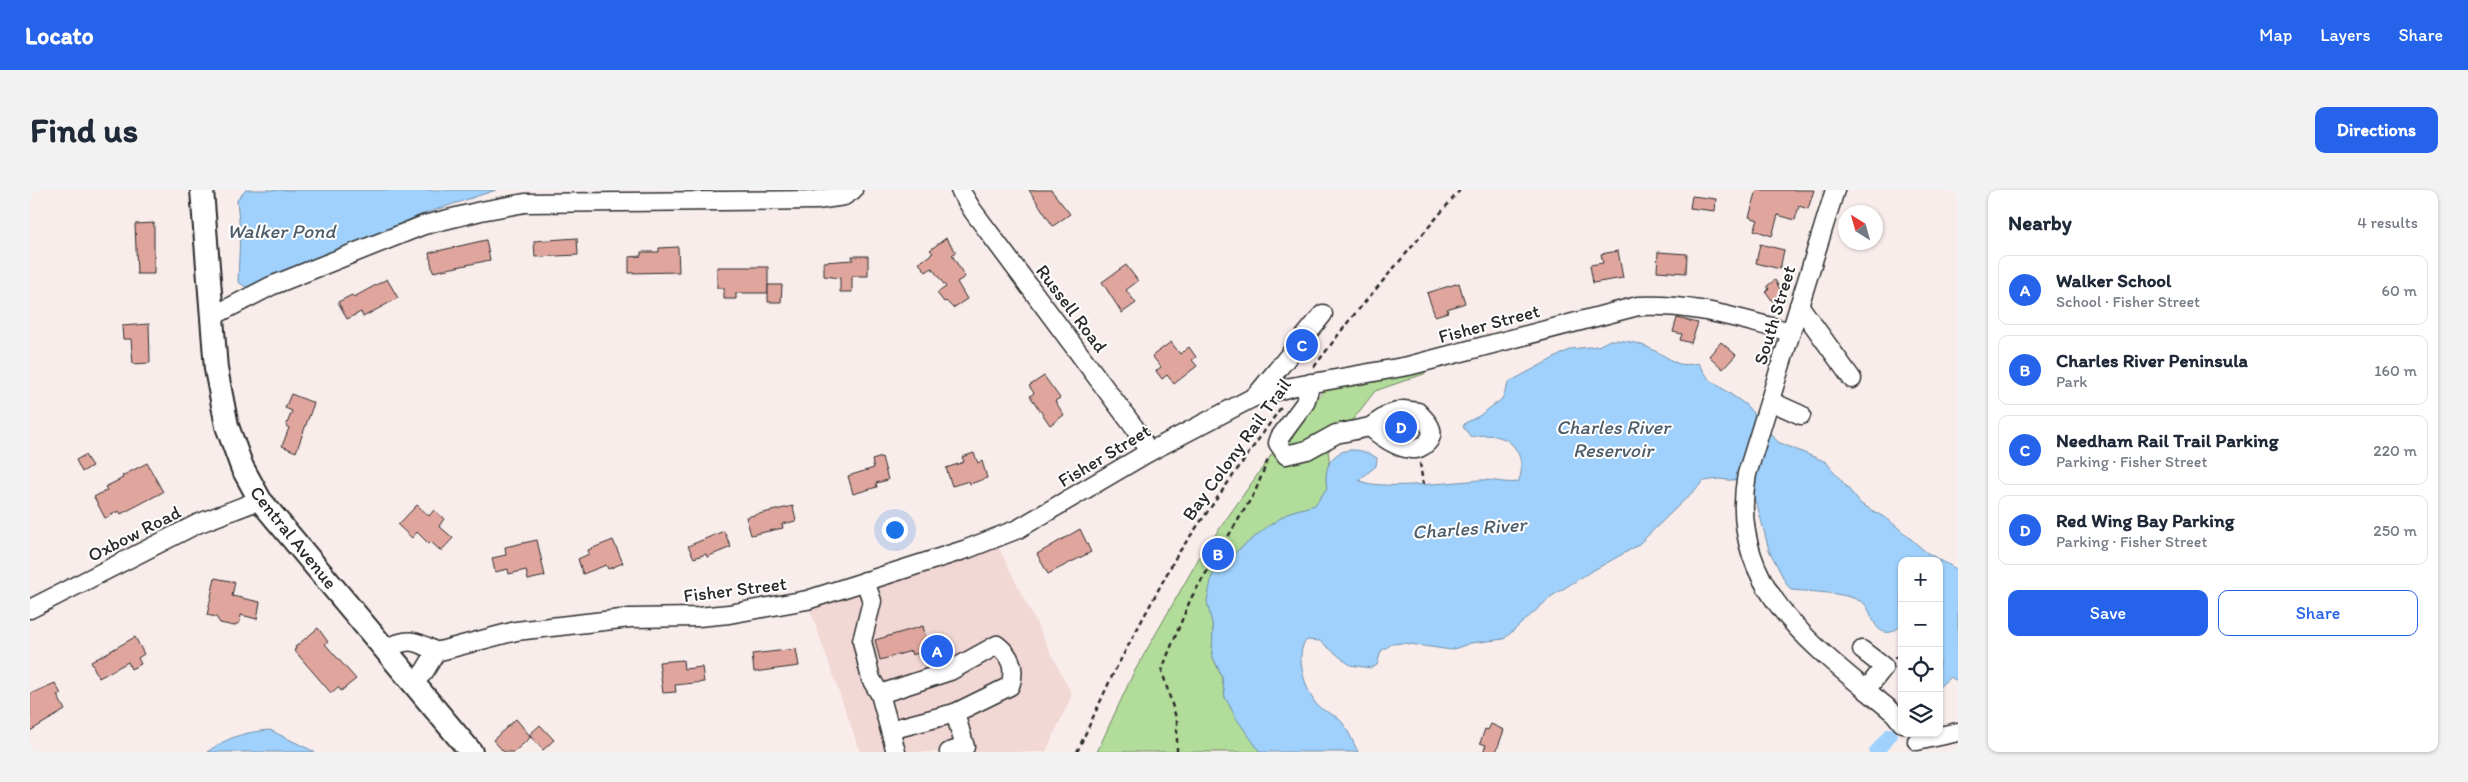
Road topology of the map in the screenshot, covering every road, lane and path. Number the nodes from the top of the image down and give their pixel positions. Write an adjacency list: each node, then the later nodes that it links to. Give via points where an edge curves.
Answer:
1 (202, 190): 8 (main road, Central Avenue)
2 (853, 190): 8 (street, via 844,196 818,200 525,203 480,211 424,225 348,254 271,286)
3 (960, 190): 18 (street, Russell Road)
4 (1460, 190): 11 (path, Bay Colony Rail Trail, via 1348,322)
5 (1835, 190): 6 (street, South Street)
6 (1799, 305): 9 (street, South Street); 10 (street)
7 (1323, 314): 12 (street)
8 (211, 317): 20 (main road, Central Avenue, via 216,369 227,426 242,467)
9 (1791, 332): 11 (street, Fisher Street, via 1694,308 1638,306 1408,366); 13 (street, South Street)
10 (1852, 378)
11 (1305, 384): 12 (street, Fisher Street); 16 (street, via 1305,403); 37 (path, Bay Colony Rail Trail, via 1274,414 1177,555 1113,674)
12 (1254, 397): 18 (street, Fisher Street)
13 (1768, 405): 14 (street); 27 (street, South Street, via 1744,492 1748,543 1761,578 1787,618 1810,644)
14 (1801, 415)
15 (1370, 427): 16 (street, via 1336,434 1294,454 1286,455); 17 (street, via 1380,436 1410,450); 17 (street, via 1403,410 1418,412 1431,428 1431,436)
16 (1278, 443): 38 (path, via 1268,458 1255,492 1192,598 1162,671 1177,721)
17 (1418, 449): 19 (path)
18 (1149, 452): 21 (street, Fisher Street, via 1009,533)
19 (1424, 484)
20 (260, 500): 22 (street, Oxbow Road, via 197,524); 23 (main road, Central Avenue)
21 (865, 581): 25 (street, Fisher Street, via 807,600 762,609 698,617 585,622 516,632); 28 (street, via 872,601 862,641 871,679)
22 (30, 609)
23 (383, 649): 25 (street, via 401,642 419,641); 26 (main road, Central Avenue)
24 (1862, 650): 27 (street, via 1884,667)
25 (436, 652): 26 (street, via 424,672)
26 (412, 683): 34 (main road, Central Avenue)
27 (1866, 690): 30 (street, South Street)
28 (880, 694): 29 (street, via 950,671 997,645 1011,661 1014,677 1010,686); 31 (street)
29 (955, 713): 31 (street); 36 (street, via 965,747)
30 (1898, 719)
31 (890, 730): 35 (street)
32 (1958, 732): 33 (street)
33 (1917, 742)
34 (471, 752)
35 (896, 752)
36 (949, 752)
37 (1077, 752)
38 (1177, 752)

